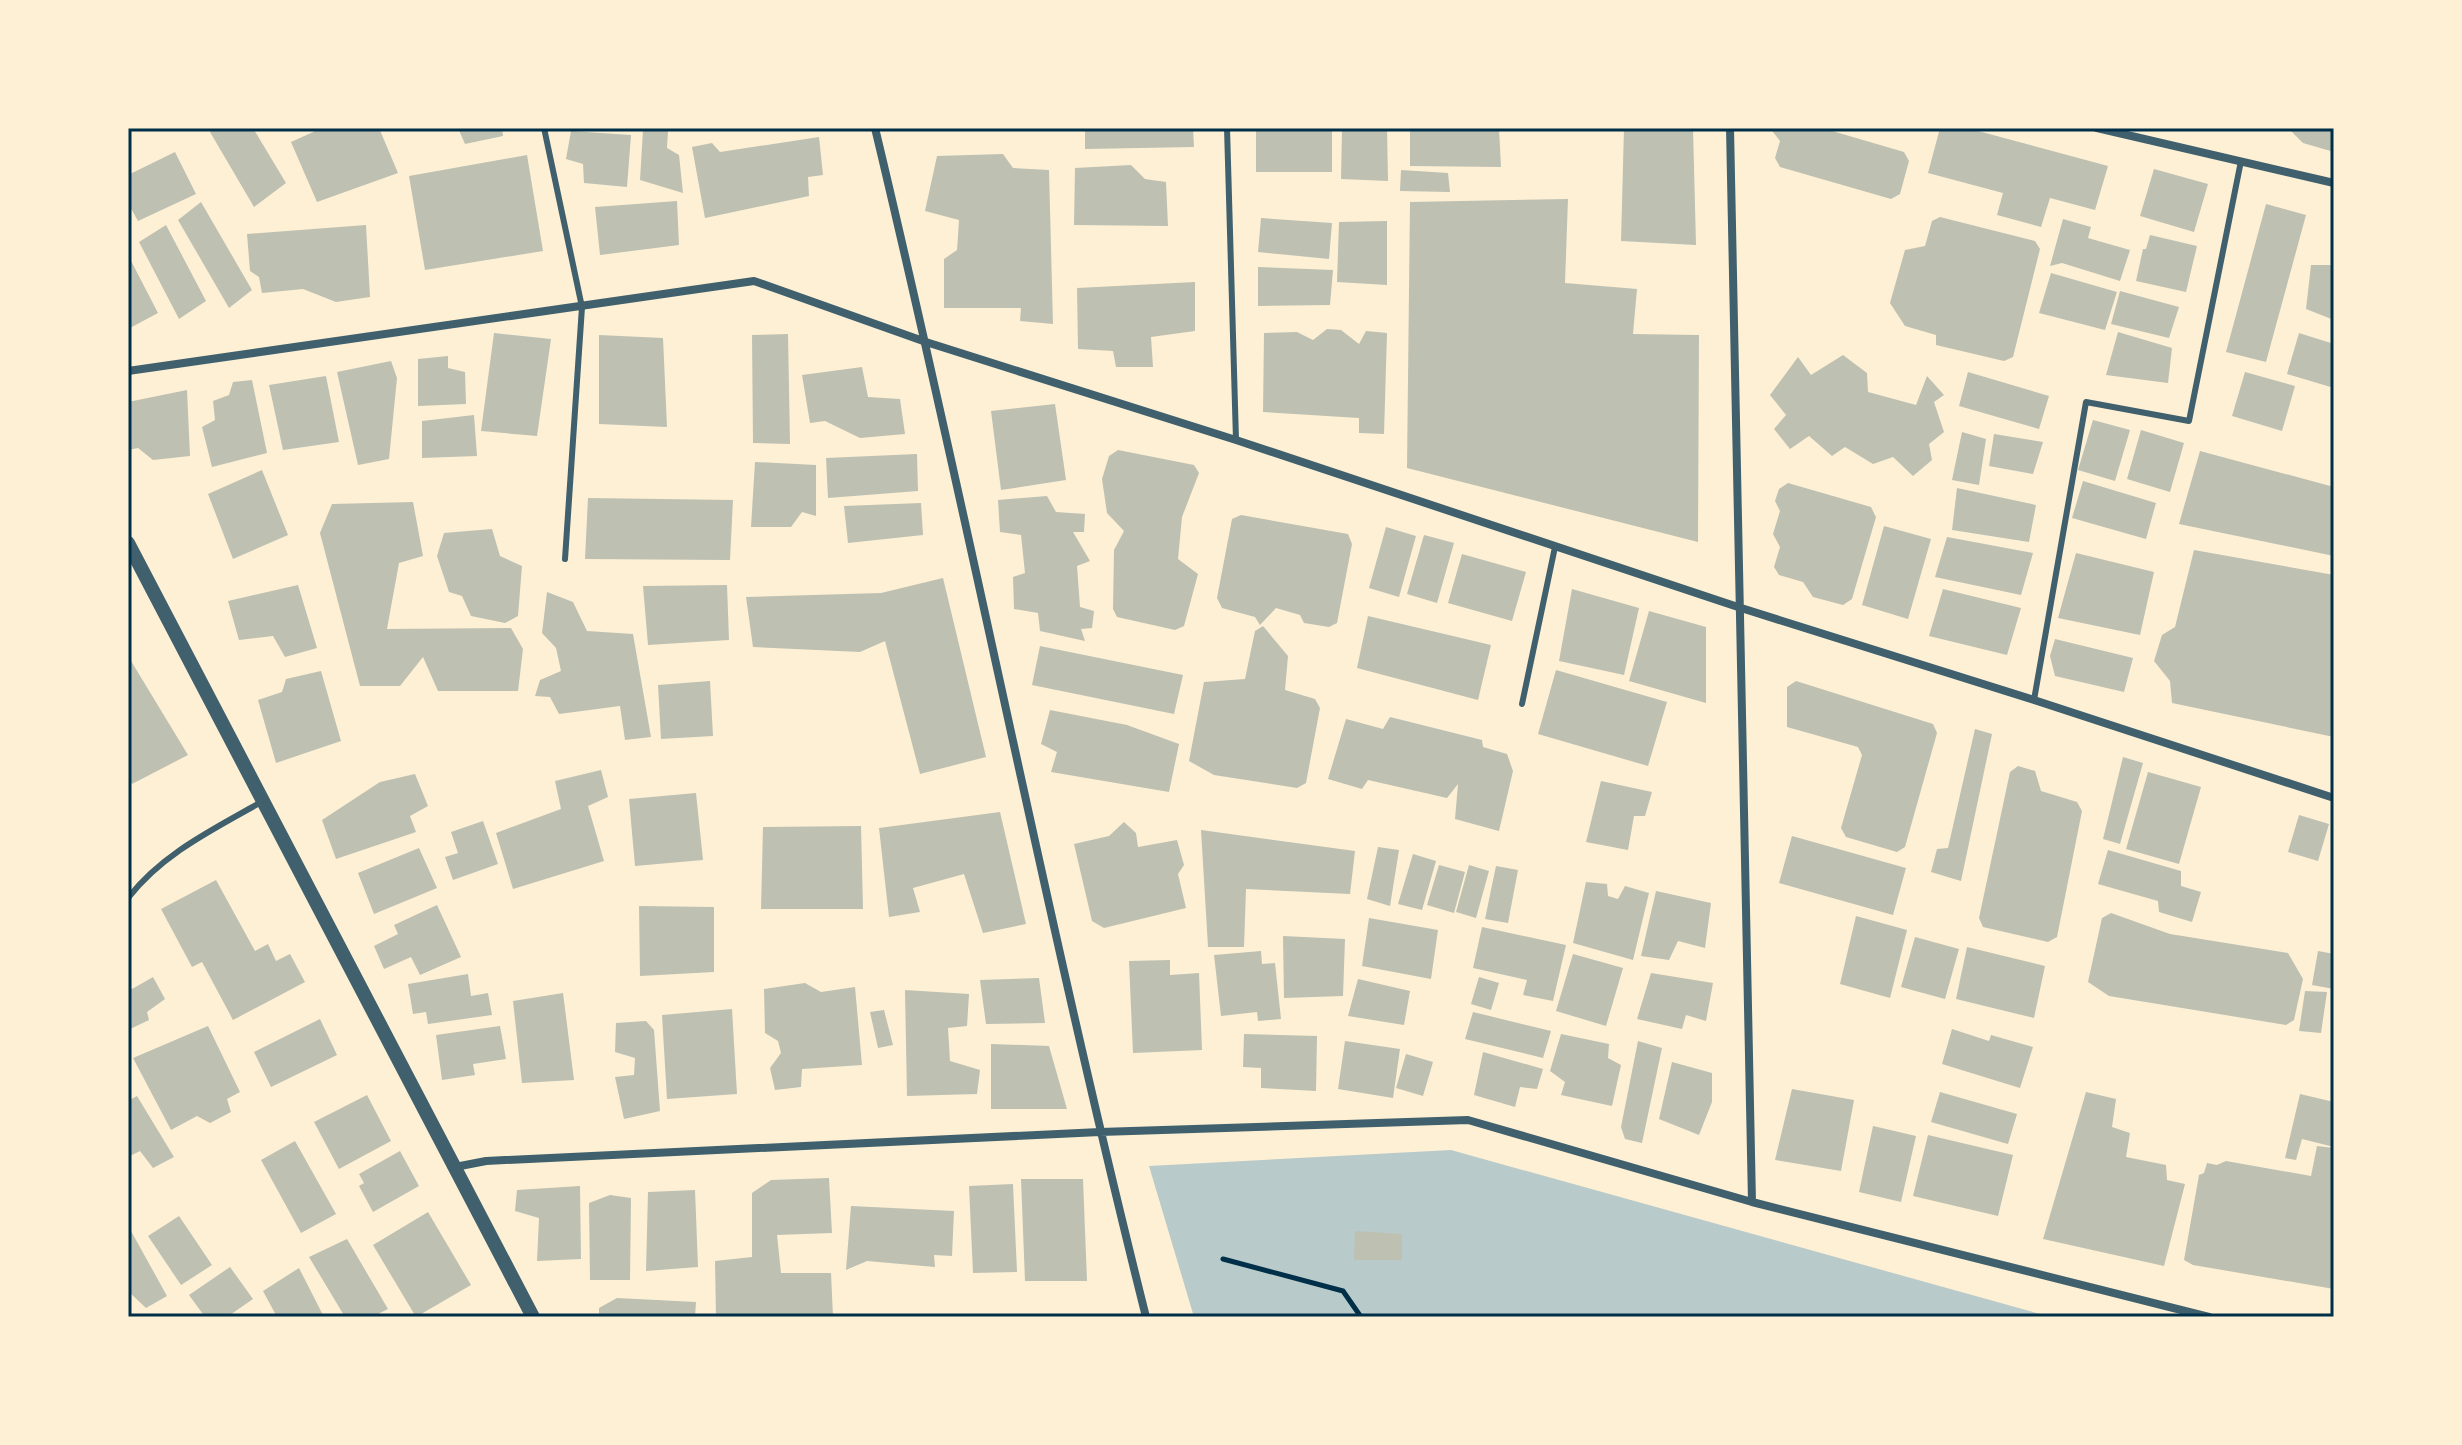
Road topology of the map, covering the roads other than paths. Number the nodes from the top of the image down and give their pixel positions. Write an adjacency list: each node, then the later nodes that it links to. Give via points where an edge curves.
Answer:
1 (544, 128): 8 (lane)
2 (875, 128): 9 (street)
3 (1227, 128): 11 (lane)
4 (1730, 128): 15 (street)
5 (2097, 128): 6 (street)
6 (2241, 161): 7 (street); 16 (lane, via 2189,421 2086,402)
7 (2334, 183)
8 (582, 307): 9 (street, via 754,281); 10 (street); 14 (lane)
9 (926, 342): 11 (street); 21 (street)
10 (128, 371)
11 (1236, 440): 13 (street)
12 (128, 543): 19 (street)
13 (1555, 547): 15 (street); 17 (lane)
14 (565, 559)
15 (1738, 607): 16 (street); 23 (street)
16 (2034, 700): 18 (street)
17 (1522, 704)
18 (2334, 798)
19 (263, 801): 20 (lane, via 178,850); 22 (street)
20 (128, 898)
21 (1100, 1132): 22 (street, via 486,1161); 23 (street, via 1468,1120); 25 (street)
22 (455, 1167): 24 (street)
23 (1752, 1202): 26 (street)
24 (533, 1317)
25 (1146, 1317)
26 (2209, 1317)

